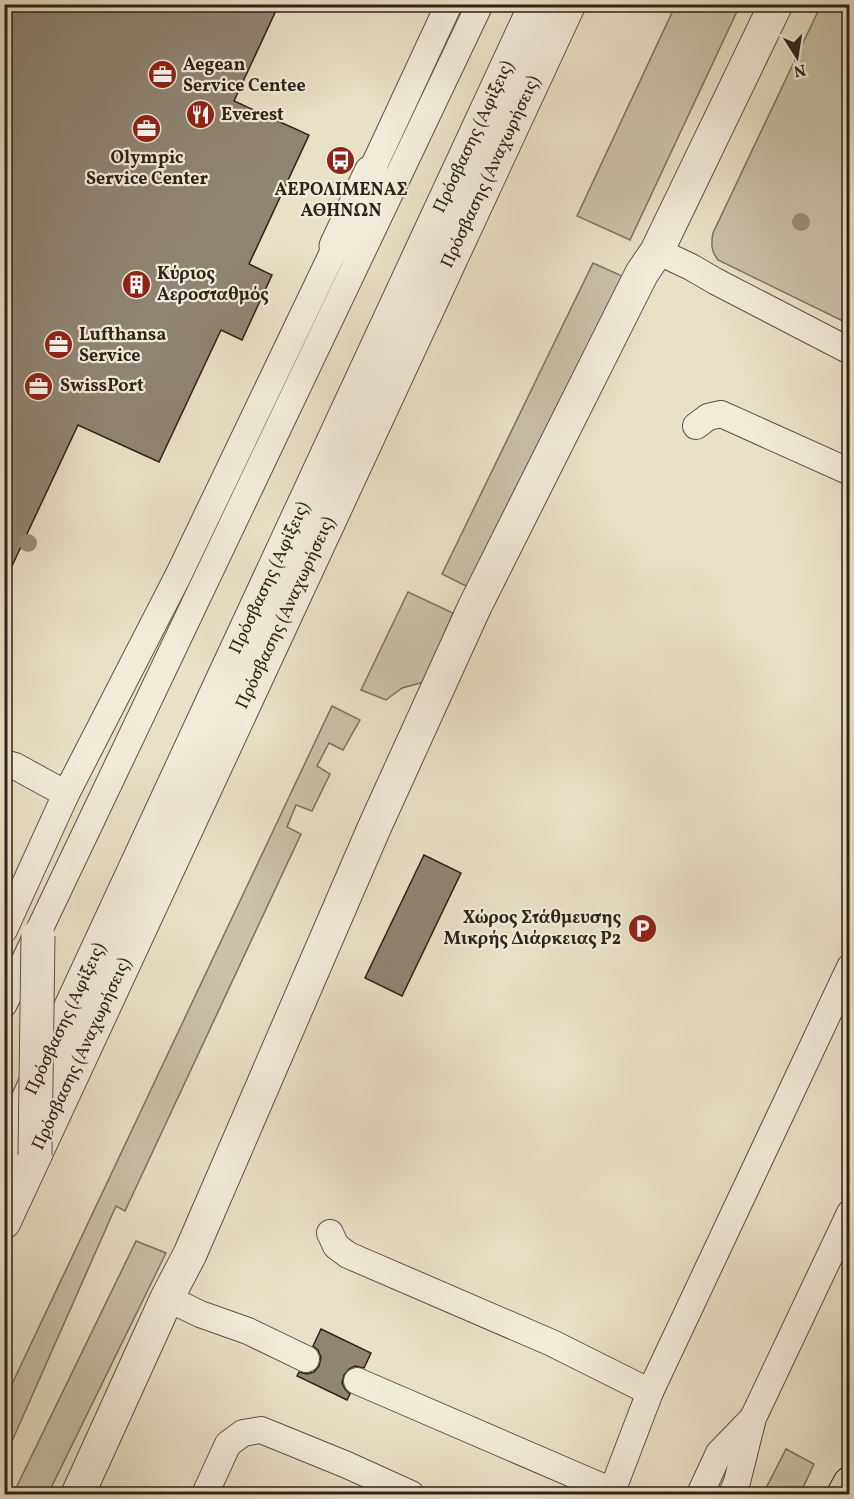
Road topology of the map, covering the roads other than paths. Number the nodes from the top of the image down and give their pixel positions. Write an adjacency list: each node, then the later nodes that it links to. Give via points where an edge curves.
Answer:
1 (449, 4): 6 (lane)
2 (480, 4): 15 (lane)
3 (536, 4): 18 (street, Πρόσβασης (Αφίξεις))
4 (569, 4): 18 (street, Πρόσβασης (Αναχωρήσεις))
5 (776, 4): 8 (street)
6 (371, 172): 7 (street)
7 (336, 246): 13 (lane, via 178,576)
8 (657, 251): 9 (lane); 22 (street, via 642,273 475,606 190,1254)
9 (849, 351)
10 (696, 426): 11 (lane, via 721,414)
11 (849, 472)
12 (4, 763): 13 (lane)
13 (66, 794): 14 (lane)
14 (4, 930)
15 (38, 936): 17 (lane); 18 (street, bridge)
16 (849, 967): 25 (lane)
17 (4, 1005)
18 (20, 1153): 20 (street, Πρόσβασης (Αναχωρήσεις))
19 (849, 1213): 26 (lane)
20 (4, 1222)
21 (330, 1233): 25 (lane, via 336,1246 348,1255 552,1343)
22 (167, 1298): 23 (lane); 29 (street)
23 (306, 1359)
24 (357, 1381): 28 (lane)
25 (650, 1392): 28 (lane)
26 (753, 1418): 32 (lane, via 719,1453); 33 (lane)
27 (849, 1482): 34 (highway)
28 (611, 1493)
29 (78, 1494)
30 (205, 1494): 31 (lane, via 228,1444 243,1433 261,1430)
31 (411, 1494)
32 (700, 1494)
33 (732, 1494)
34 (844, 1494)

